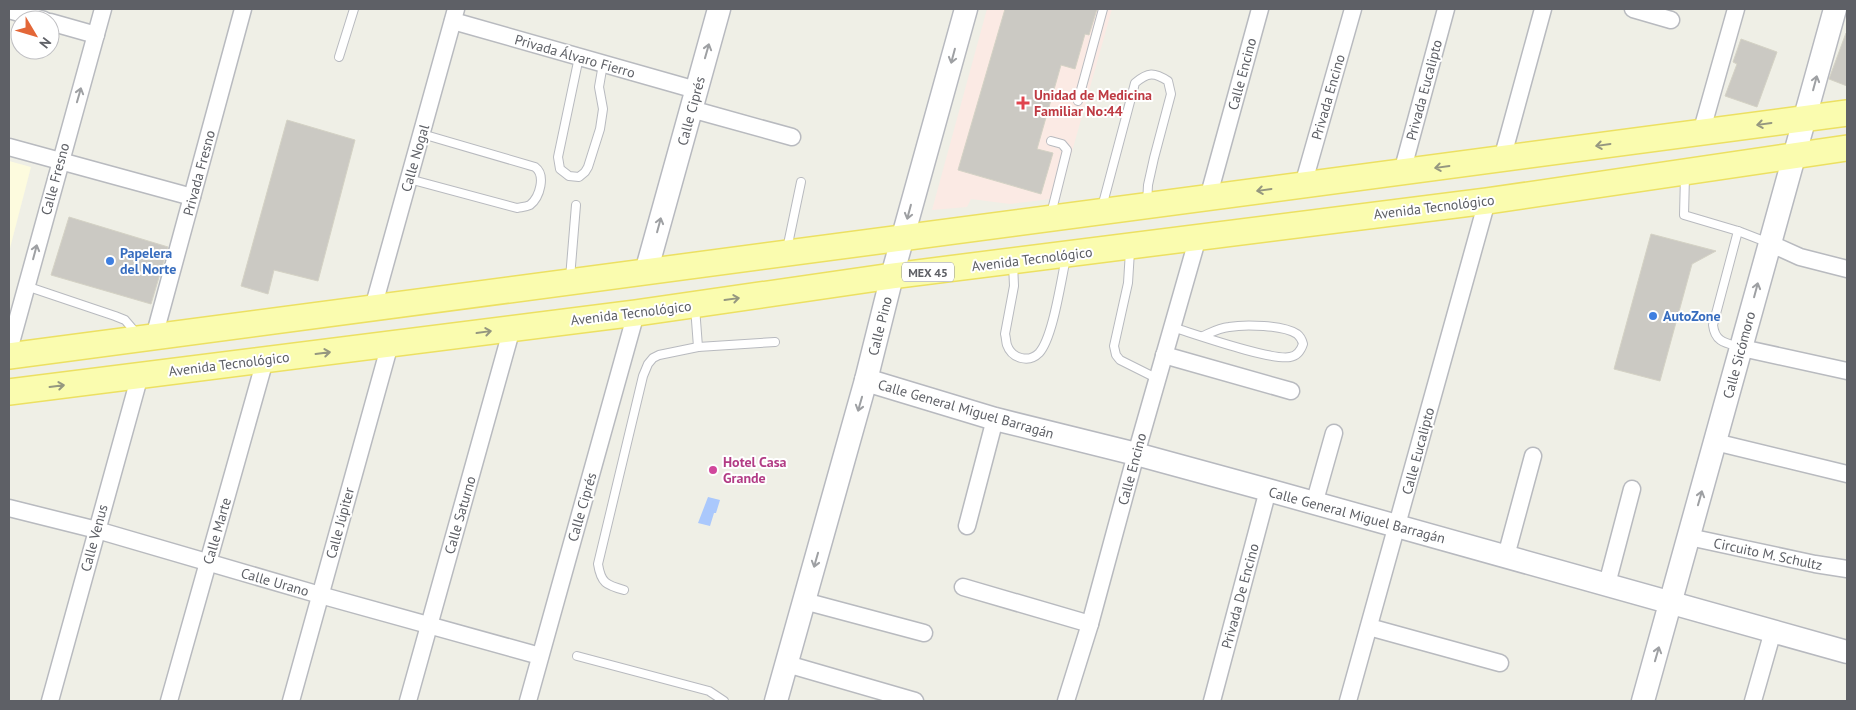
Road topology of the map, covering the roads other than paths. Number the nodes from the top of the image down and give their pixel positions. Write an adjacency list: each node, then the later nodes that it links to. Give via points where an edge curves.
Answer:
1 (103, 9): 17 (street, Calle Fresno)
2 (243, 9): 39 (street, Privada Fresno)
3 (354, 9): 18 (lane)
4 (719, 9): 21 (street, Calle Ciprés, one-way to 4)
5 (966, 9): 48 (street, Calle Pino, one-way to 48)
6 (1103, 9): 22 (lane)
7 (1260, 9): 40 (street, Calle Encino)
8 (1353, 9): 38 (street, Privada Encino)
9 (1446, 9): 35 (street, Privada Eucalipto)
10 (1544, 9): 32 (street)
11 (1633, 9): 15 (street)
12 (1736, 9): 25 (street)
13 (1836, 12): 24 (street, Calle Sicómoro, one-way to 13)
14 (455, 15): 19 (street, Privada Álvaro Fierro); 26 (street, Calle Nogal)
15 (1671, 20)
16 (60, 25): 17 (street)
17 (96, 35): 33 (street, Calle Fresno, one-way to 17)
18 (339, 57)
19 (578, 57): 20 (street, Privada Álvaro Fierro); 20 (lane, via 558,157 560,169 569,176 579,177 585,172 594,151 602,116 599,87)
20 (603, 64): 21 (street, Privada Álvaro Fierro)
21 (694, 100): 27 (street, Privada Álvaro Fierro); 55 (street, Calle Ciprés, one-way to 21)
22 (1078, 100)
23 (1847, 113): 24 (main road)
24 (1805, 119): 25 (main road, one-way to 25); 31 (street, Calle Sicómoro)
25 (1701, 132): 32 (main road, one-way to 32)
26 (422, 134): 36 (street, Calle Nogal); 36 (lane, via 535,167 541,178 538,193 531,204 517,208)
27 (792, 137)
28 (1051, 141): 45 (lane, via 1062,144 1067,150)
29 (9, 148): 33 (street)
30 (1847, 148): 31 (main road, Avenida Tecnológico / MEX 45)
31 (1795, 155): 34 (main road, Avenida Tecnológico / MEX 45); 49 (street, Calle Sicómoro)
32 (1502, 159): 35 (main road, one-way to 35)
33 (60, 162): 39 (street); 58 (street, Calle Fresno, one-way to 33)
34 (1685, 171): 41 (main road, Avenida Tecnológico / MEX 45); 46 (lane, via 1684,215)
35 (1402, 172): 38 (main road)
36 (409, 179): 60 (street, Calle Nogal)
37 (801, 182): 51 (lane)
38 (1303, 185): 40 (main road, one-way to 40)
39 (192, 197): 65 (street, Privada Fresno)
40 (1208, 198): 43 (main road)
41 (1487, 201): 47 (main road, Avenida Tecnológico / MEX 45); 90 (street, Calle Eucalipto)
42 (576, 205): 57 (lane)
43 (1147, 205): 44 (main road); 44 (lane, via 1154,158 1172,94 1168,81 1154,74 1143,76 1136,83)
44 (1101, 212): 45 (main road)
45 (1050, 219): 48 (main road)
46 (1738, 231): 49 (lane); 69 (lane, via 1713,325 1717,338)
47 (1198, 237): 50 (main road, Avenida Tecnológico / MEX 45); 62 (street, Calle Encino)
48 (902, 238): 51 (main road); 56 (street, Calle Pino)
49 (1769, 243): 54 (street, via 1800,256); 69 (street, Calle Sicómoro, one-way to 49)
50 (1130, 246): 52 (main road, Avenida Tecnológico / MEX 45); 76 (lane, via 1128,283 1114,346 1120,360)
51 (786, 253): 55 (main road)
52 (1067, 254): 53 (main road, Avenida Tecnológico / MEX 45); 53 (lane, via 1048,335 1038,354 1028,358 1017,357 1006,340 1014,286)
53 (1013, 261): 56 (main road, Avenida Tecnológico / MEX 45)
54 (1847, 269)
55 (646, 272): 57 (main road)
56 (892, 276): 59 (main road, Avenida Tecnológico / MEX 45, one-way to 56); 77 (street, Calle Pino)
57 (570, 282): 60 (main road)
58 (26, 286): 65 (lane, via 125,320); 70 (street, Calle Fresno)
59 (694, 305): 61 (main road, Avenida Tecnológico / MEX 45); 68 (lane)
60 (373, 308): 65 (main road)
61 (636, 313): 63 (main road, Avenida Tecnológico / MEX 45); 109 (street, Calle Ciprés)
62 (1172, 327): 64 (lane); 72 (street, Calle Encino)
63 (512, 328): 67 (main road, Avenida Tecnológico / MEX 45, one-way to 63); 104 (street, Calle Saturno)
64 (1203, 336): 64 (lane, via 1280,357 1297,354 1303,344 1301,338 1289,330 1252,326 1229,326)
65 (147, 338): 71 (main road)
66 (775, 342): 68 (lane)
67 (390, 344): 73 (main road, Avenida Tecnológico / MEX 45, one-way to 67); 100 (street, Calle Júpiter)
68 (698, 347): 99 (lane, via 653,358 643,376 598,564 604,582)
69 (1742, 348): 74 (street); 82 (street, Calle Sicómoro)
70 (9, 350)
71 (9, 356)
72 (1164, 356): 76 (street, Calle Encino); 78 (street)
73 (265, 360): 75 (main road, Avenida Tecnológico / MEX 45); 95 (street, Calle Marte)
74 (1847, 372)
75 (140, 375): 79 (main road, Avenida Tecnológico / MEX 45, one-way to 75); 92 (street, Calle Venus)
76 (1158, 379): 83 (street, Calle Encino)
77 (866, 380): 80 (street, Calle General Miguel Barragán); 101 (street, Calle Pino, one-way to 101)
78 (1291, 391)
79 (9, 392)
80 (995, 419): 83 (street, Calle General Miguel Barragán); 91 (street)
81 (1334, 433): 88 (street)
82 (1716, 442): 85 (street); 93 (street, Calle Sicómoro, one-way to 82)
83 (1136, 454): 87 (street, Calle General Miguel Barragán); 103 (street, Calle Encino)
84 (1533, 456): 94 (street)
85 (1847, 474)
86 (1632, 489): 97 (street)
87 (1268, 490): 88 (street, Calle General Miguel Barragán); 122 (street, Privada De Encino)
88 (1314, 504): 90 (street, Calle General Miguel Barragán)
89 (9, 508): 92 (street, Calle Urano)
90 (1397, 525): 94 (street, Calle General Miguel Barragán); 105 (street, Calle Eucalipto)
91 (967, 526)
92 (97, 530): 95 (street, Calle Urano); 113 (street, Calle Venus)
93 (1689, 537): 96 (street, Circuito M. Schultz); 102 (street, Calle Sicómoro)
94 (1506, 556): 97 (street, Calle General Miguel Barragán)
95 (208, 562): 100 (street, Calle Urano); 114 (street, Calle Marte)
96 (1847, 569)
97 (1607, 584): 102 (street, Calle General Miguel Barragán)
98 (963, 588): 103 (street)
99 (624, 590)
100 (320, 595): 104 (street, Calle Urano); 115 (street, Calle Júpiter)
101 (804, 601): 107 (street); 112 (street, Calle Pino)
102 (1671, 602): 106 (street, Calle General Miguel Barragán); 124 (street, Calle Sicómoro, one-way to 102)
103 (1090, 624): 121 (street, Calle Encino)
104 (429, 625): 109 (street, Calle Urano); 116 (street, Calle Saturno)
105 (1369, 627): 111 (street); 123 (street, Calle Eucalipto)
106 (1773, 631): 108 (street, Calle General Miguel Barragán); 125 (street)
107 (924, 633)
108 (1847, 652)
109 (540, 656): 117 (street, Calle Ciprés)
110 (577, 656): 118 (lane, via 709,691)
111 (1500, 663)
112 (787, 664): 119 (street, Calle Pino); 120 (street)
113 (50, 701)
114 (169, 701)
115 (291, 701)
116 (408, 701)
117 (528, 701)
118 (724, 701)
119 (776, 701)
120 (915, 701)
121 (1066, 701)
122 (1212, 701)
123 (1348, 701)
124 (1644, 701)
125 (1753, 701)

